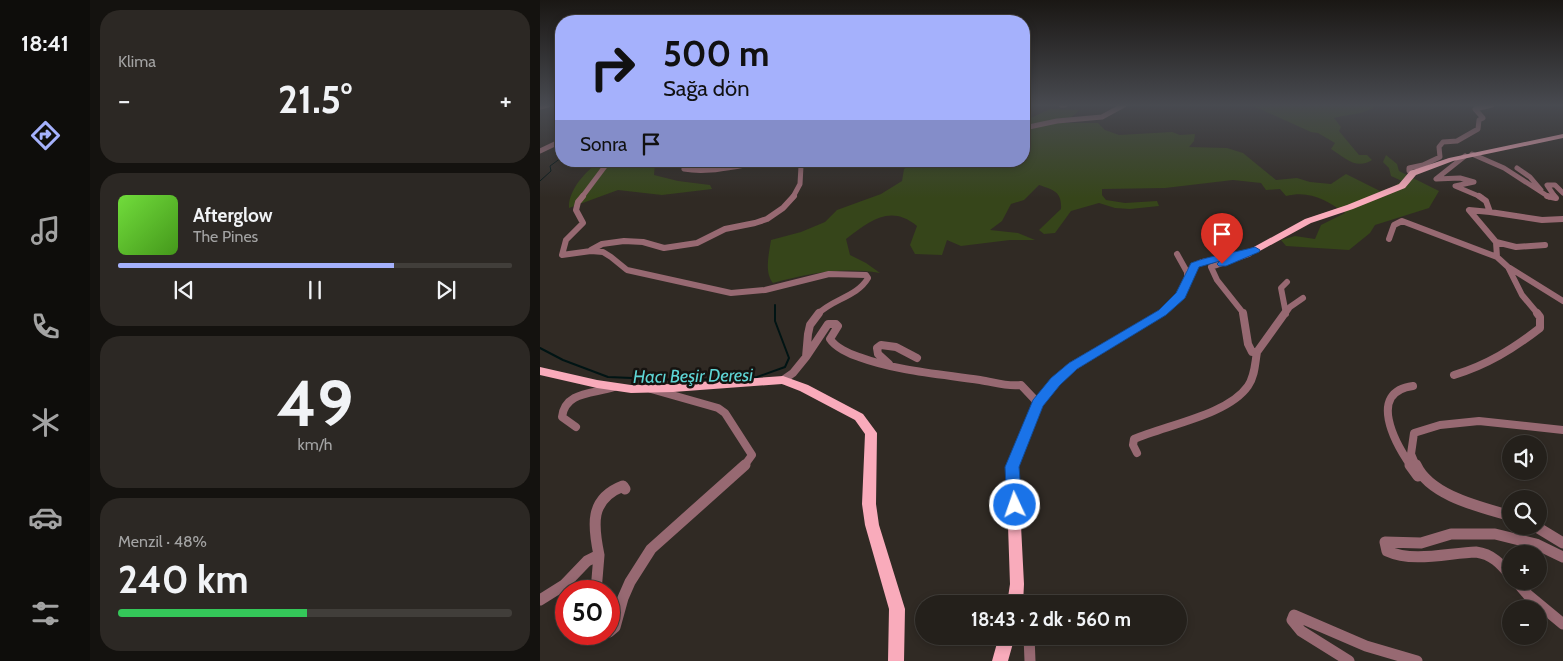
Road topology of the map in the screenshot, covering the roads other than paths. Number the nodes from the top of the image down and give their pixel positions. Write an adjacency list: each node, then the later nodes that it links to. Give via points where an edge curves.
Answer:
1 (1465, 136): 13 (street, via 1443,142 1439,147 1440,157 1409,168 1408,171)
2 (1562, 136): 5 (main road)
3 (555, 144): 4 (street)
4 (540, 151)
5 (1468, 155): 7 (street); 13 (main road); 15 (street, via 1436,179)
6 (1497, 157): 7 (street, via 1494,160)
7 (1499, 166): 17 (street)
8 (604, 167): 23 (street, via 578,202 576,210 583,223 568,236 562,255)
9 (686, 167): 10 (street, via 684,169 696,170)
10 (726, 167)
11 (801, 167): 23 (street, via 802,182 790,199 775,214 760,222 724,229 702,241 669,248 640,242 602,244)
12 (1517, 168): 17 (street, via 1530,177)
13 (1413, 173): 24 (main road, via 1402,186 1308,221)
14 (1466, 173): 15 (street)
15 (1452, 178): 18 (street, via 1474,182 1454,186 1478,195 1488,204)
16 (1563, 193): 17 (street, via 1549,184 1556,198)
17 (1543, 194)
18 (1490, 212): 19 (street, via 1542,220); 21 (street, via 1469,210)
19 (1563, 219)
20 (1389, 239): 26 (street, via 1392,226 1402,221)
21 (1496, 242): 22 (street, via 1516,247); 26 (street)
22 (1544, 245)
23 (591, 250): 34 (street, via 607,254 627,270 731,293 765,290 829,274 866,276 867,281 856,291 815,315 806,342)
24 (1255, 250): 28 (main road, via 1195,265); 33 (street, via 1211,268 1243,314 1247,324 1247,346 1252,352)
25 (1177, 254): 28 (street, via 1187,272)
26 (1497, 257): 27 (street)
27 (1508, 267): 31 (street); 38 (street, via 1522,295 1540,316 1540,328 1479,369)
28 (1187, 280): 43 (main road, via 1181,295 1162,312 1073,366)
29 (1287, 282): 32 (street, via 1281,288)
30 (1303, 298): 32 (street)
31 (1563, 301)
32 (1286, 314): 33 (street)
33 (1257, 352): 46 (street, via 1248,386 1238,396 1183,422 1134,439)
34 (806, 357): 36 (street, via 828,324 836,324 838,326 830,339 833,344 858,357); 39 (street)
35 (917, 358): 36 (street, via 896,347 882,345 877,348 878,354)
36 (891, 365): 43 (street, via 1009,387 1021,385)
37 (540, 371): 41 (main road)
38 (1454, 376)
39 (783, 380): 42 (main road); 67 (main road, via 859,417 871,433 869,504 872,525 897,609)
40 (1413, 386): 48 (street, via 1392,393 1386,408 1390,425 1411,468 1427,487)
41 (614, 387): 42 (main road); 44 (street, via 566,401 562,418)
42 (651, 389): 63 (street, via 718,408 725,413 752,455 651,549 630,582)
43 (1038, 403): 59 (main road, via 1012,467)
44 (576, 427)
45 (1563, 430): 48 (street, via 1479,421 1440,425 1414,433 1411,454 1418,472)
46 (1137, 453)
47 (625, 489): 54 (street, via 623,486 608,493 597,511 594,532)
48 (1439, 490): 49 (street)
49 (1502, 513)
50 (1547, 533): 51 (street)
51 (1563, 543)
52 (1538, 545): 56 (street, via 1495,534 1451,534 1422,544 1384,544 1392,555 1403,557 1470,550 1485,553)
53 (1547, 549): 55 (street)
54 (599, 555): 57 (street); 62 (street, via 587,561 564,585)
55 (1563, 557)
56 (1502, 565)
57 (597, 580)
58 (1524, 590): 64 (street)
59 (1016, 591): 60 (main road); 61 (street)
60 (1016, 595)
61 (1018, 595)
62 (540, 600)
63 (620, 609)
64 (1563, 624)
65 (1004, 645): 68 (main road)
66 (1029, 645): 69 (street)
67 (896, 661)
68 (1000, 661)
69 (1030, 661)
70 (1349, 661): 71 (street, via 1301,631 1292,620 1294,615 1360,644)
71 (1417, 661)

